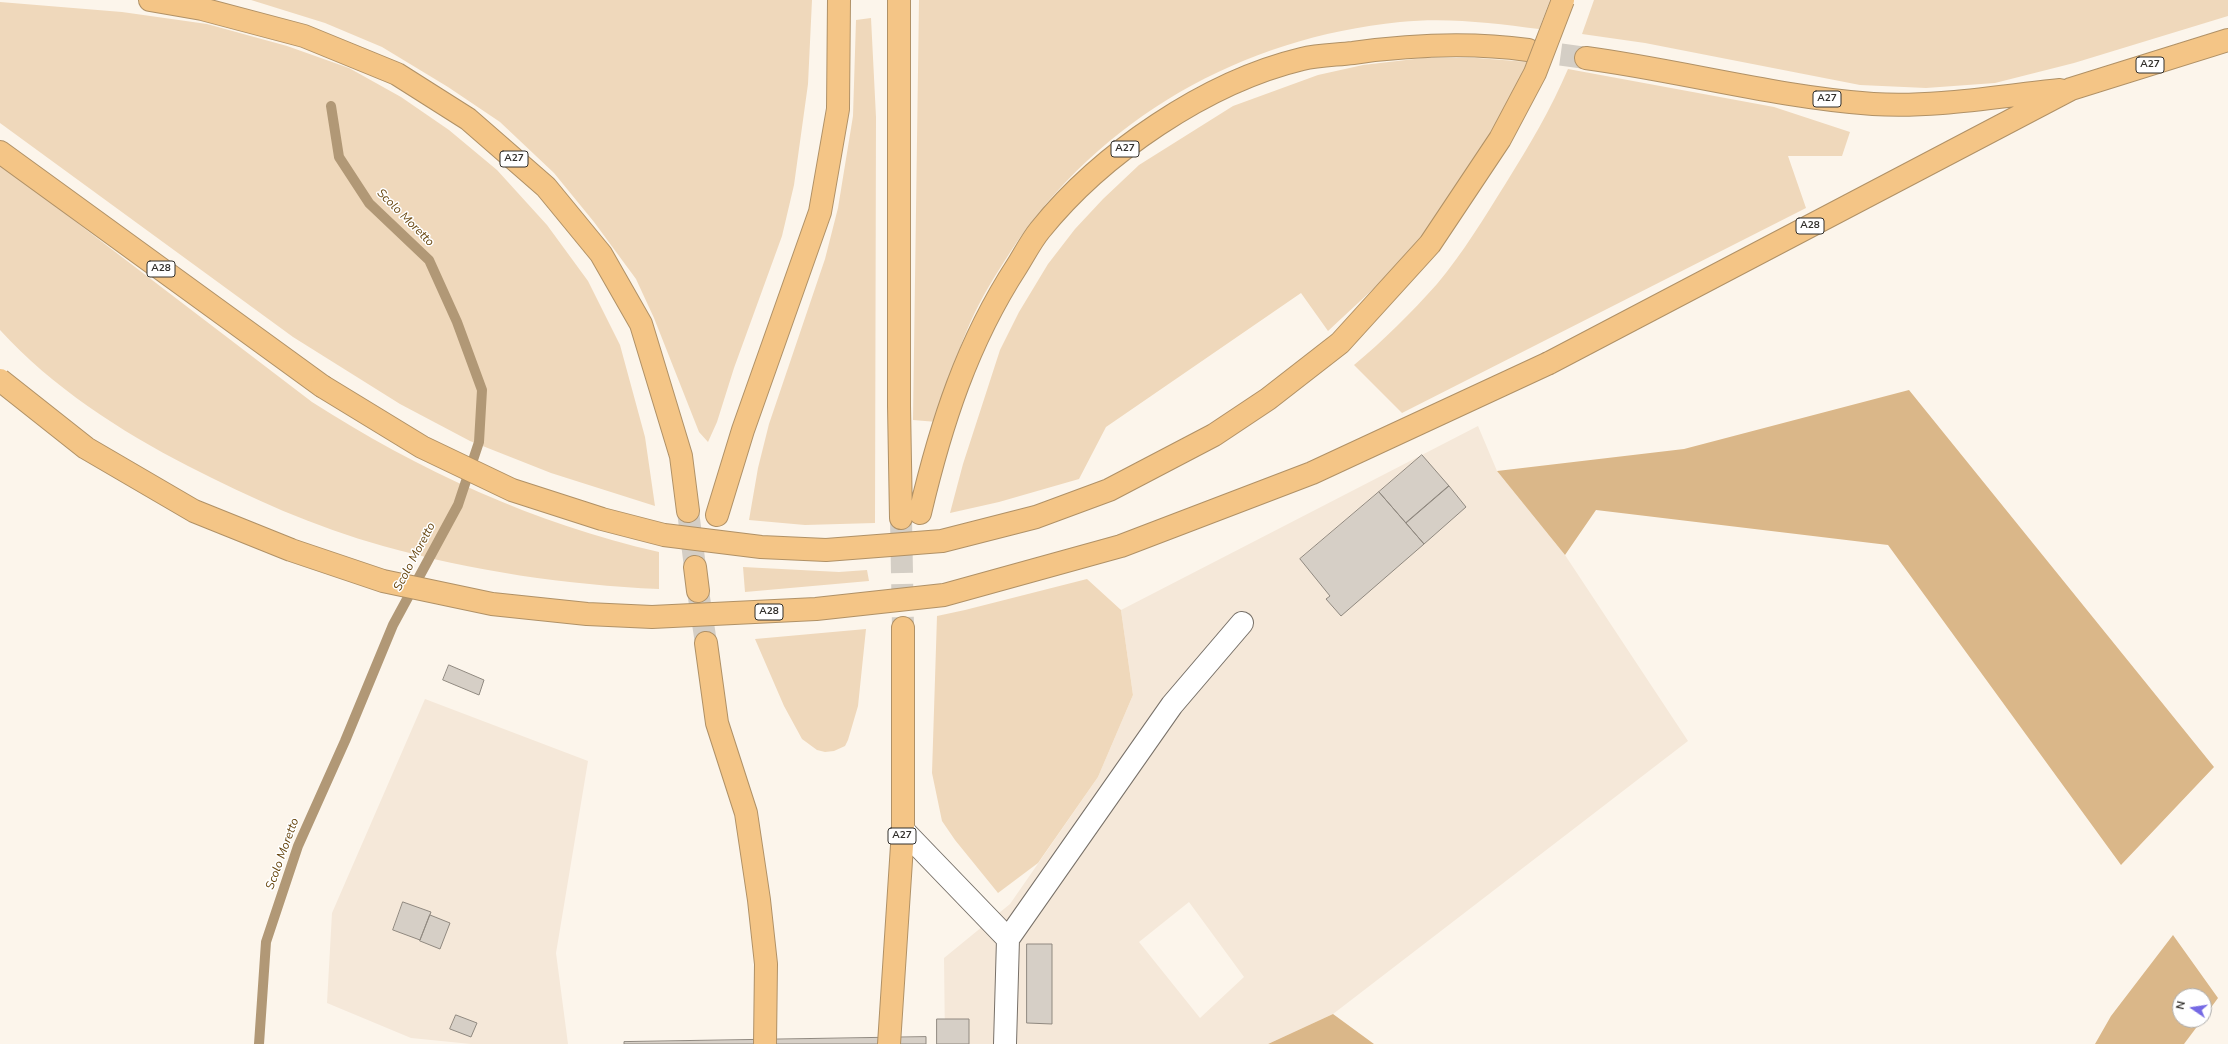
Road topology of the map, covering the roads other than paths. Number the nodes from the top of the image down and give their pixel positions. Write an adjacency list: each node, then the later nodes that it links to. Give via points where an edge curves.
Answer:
1 (150, 0): 11 (highway, A27, via 202,9 304,36 397,74 468,119 546,187 601,254 641,324 681,456)
2 (899, 0): 6 (highway, A27, via 899,406 911,515 932,461 957,382 996,298 1040,231 1088,178 1157,125 1228,85 1302,59 1409,46 1506,47)
3 (1563, 0): 9 (highway, A28, bridge, via 1535,74 1500,139 1430,244 1340,343 1268,399 1214,435 1109,490 1036,517 942,541 826,550 761,547 664,534 602,520 512,490 422,447 322,386)
4 (839, 1): 12 (highway, via 838,109 820,212 743,430)
5 (2228, 40): 8 (highway, A27)
6 (1528, 50)
7 (1586, 58): 8 (highway, A27, via 1798,96 1875,104 1934,103)
8 (2071, 89): 10 (highway, A28, bridge, via 1549,364 1312,472 1113,548 944,595 816,609 652,617 587,614 492,604 383,581 291,550 194,511 86,448)
9 (0, 152)
10 (0, 380)
11 (688, 511)
12 (717, 515)
13 (1242, 622): 17 (lane, via 1172,705)
14 (903, 628): 16 (highway, A27)
15 (706, 643): 18 (highway, via 717,723 746,813 759,900 766,964)
16 (903, 830): 17 (lane); 19 (highway, A27)
17 (1008, 939): 20 (lane)
18 (765, 1044)
19 (889, 1044)
20 (1005, 1044)

